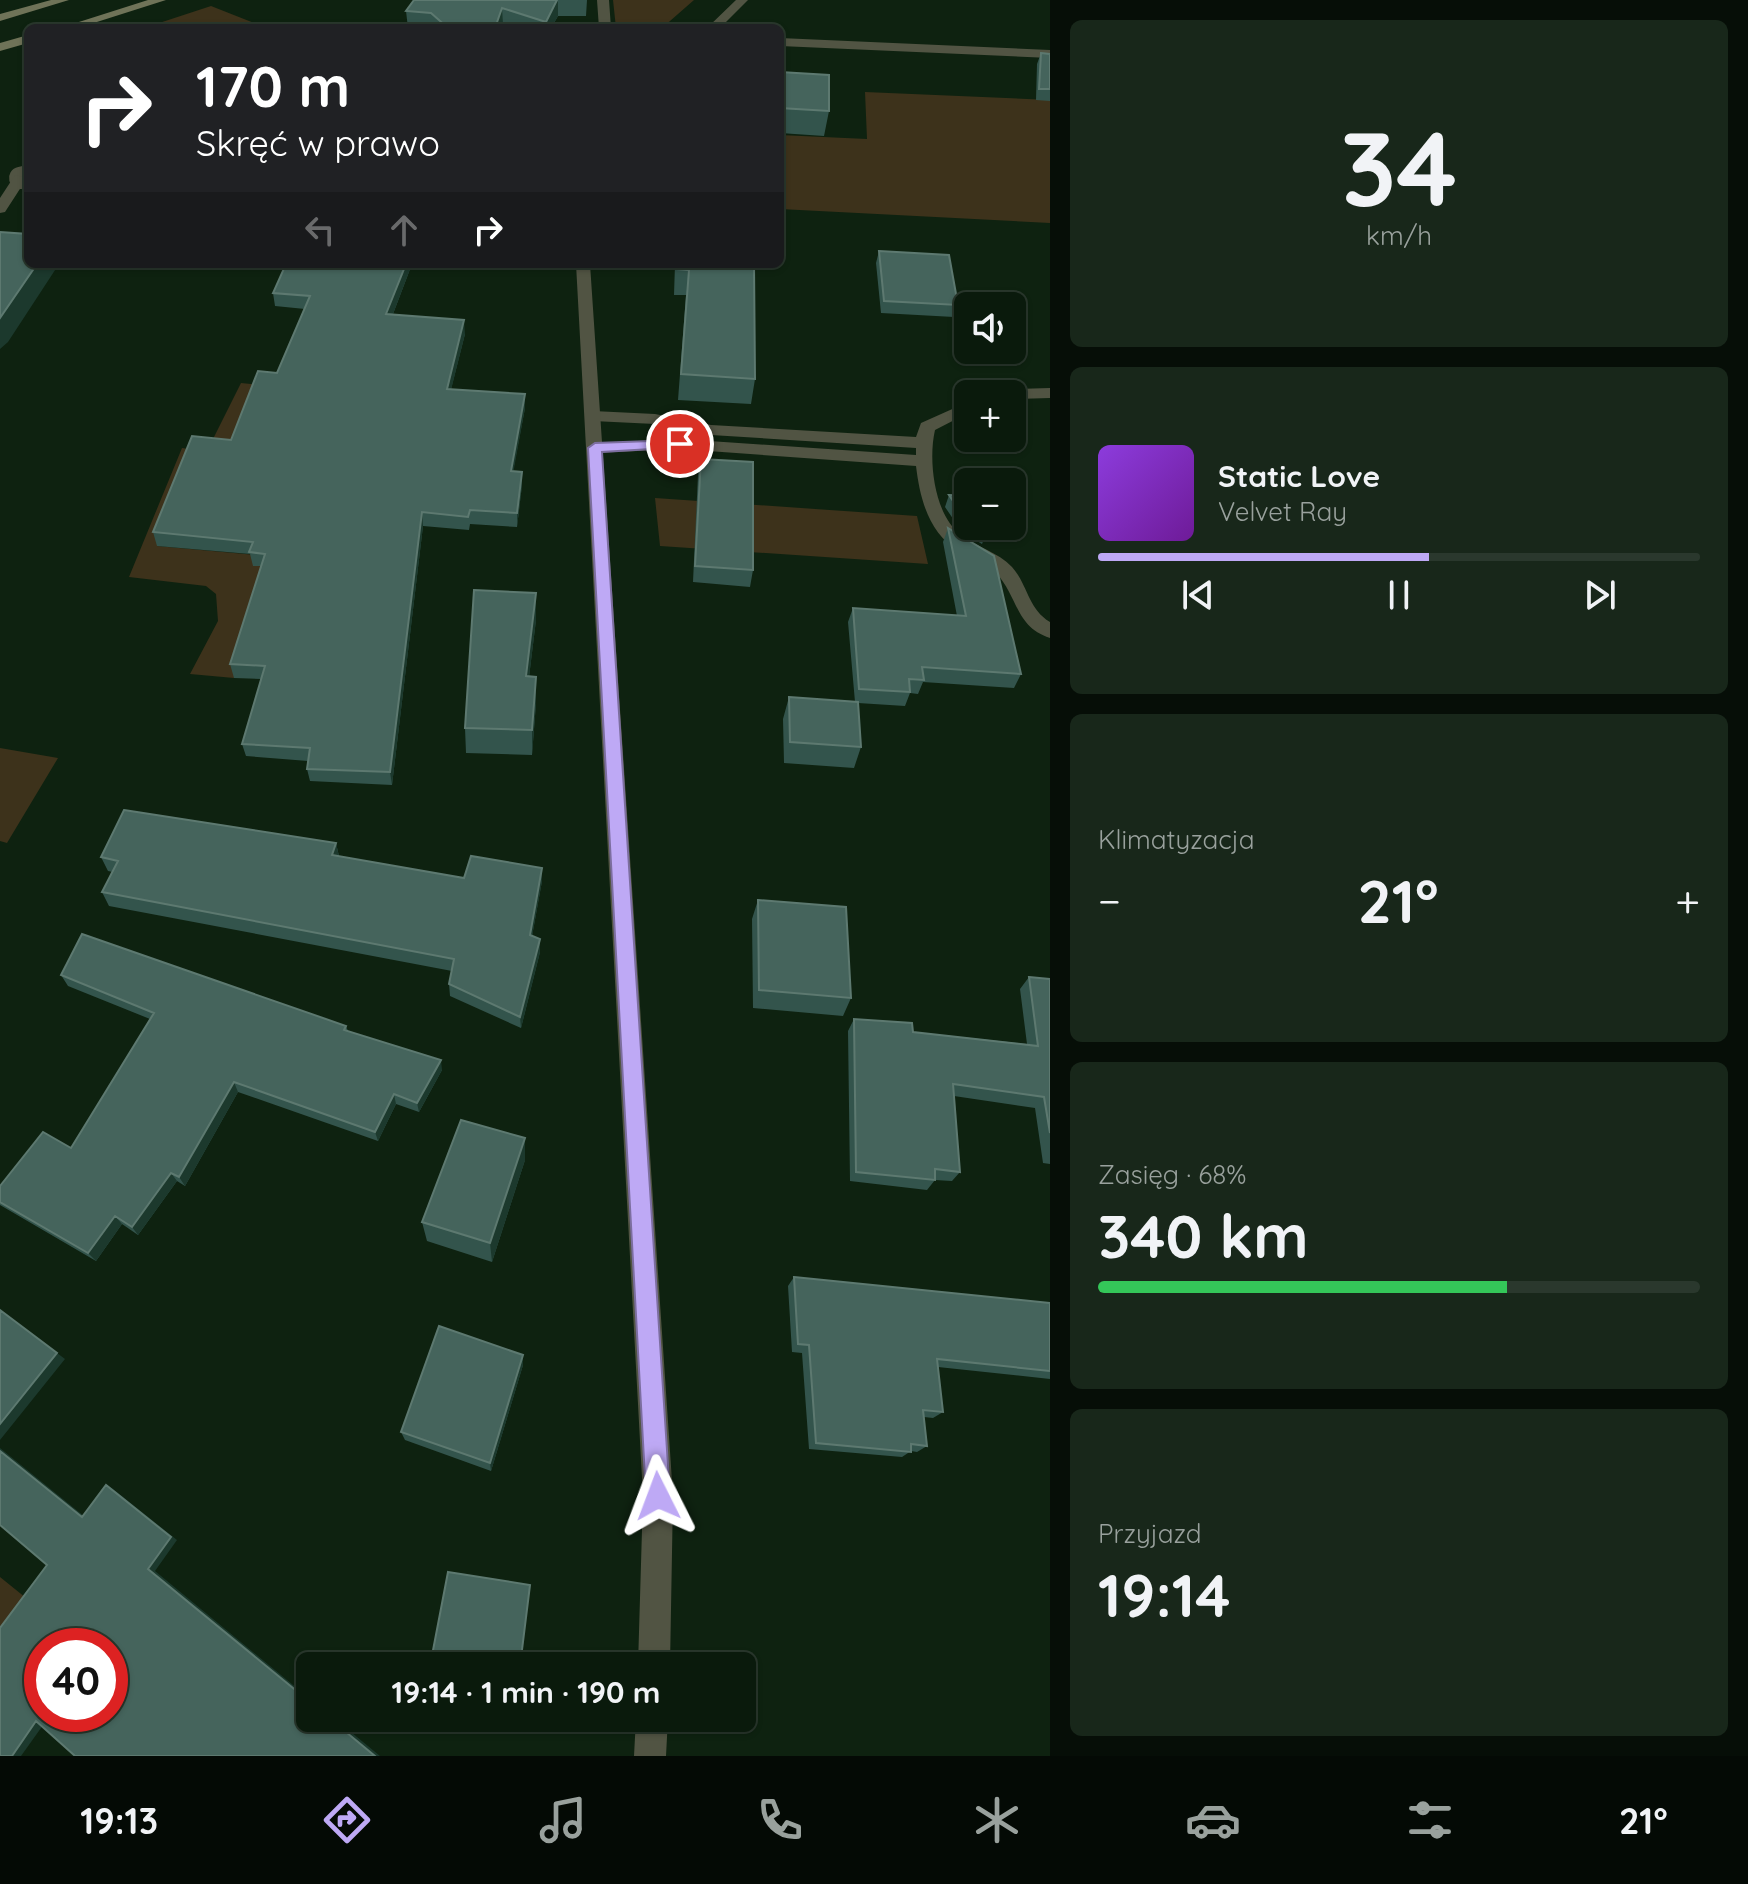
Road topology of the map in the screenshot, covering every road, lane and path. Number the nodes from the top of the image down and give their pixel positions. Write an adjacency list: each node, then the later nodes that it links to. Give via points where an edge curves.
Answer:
1 (63, 0): 5 (main road)
2 (160, 0): 6 (main road)
3 (603, 0): 7 (street)
4 (742, 0): 8 (street)
5 (0, 18)
6 (79, 24)
7 (605, 24)
8 (717, 24)
9 (24, 40): 11 (main road)
10 (784, 42): 12 (street)
11 (0, 47)
12 (1050, 54)
13 (24, 177): 14 (street)
14 (0, 209)
15 (583, 268): 19 (street)
16 (1050, 393): 17 (street)
17 (1026, 394)
18 (954, 414): 21 (street, via 927,427)
19 (593, 416): 20 (street); 21 (street)
20 (595, 448): 21 (street, via 680,444); 23 (street, via 658,1496)
21 (923, 452): 22 (street, via 939,525 1002,567 1024,613)
22 (1050, 631)
23 (654, 1652)
24 (651, 1732): 25 (street)
25 (650, 1756)

